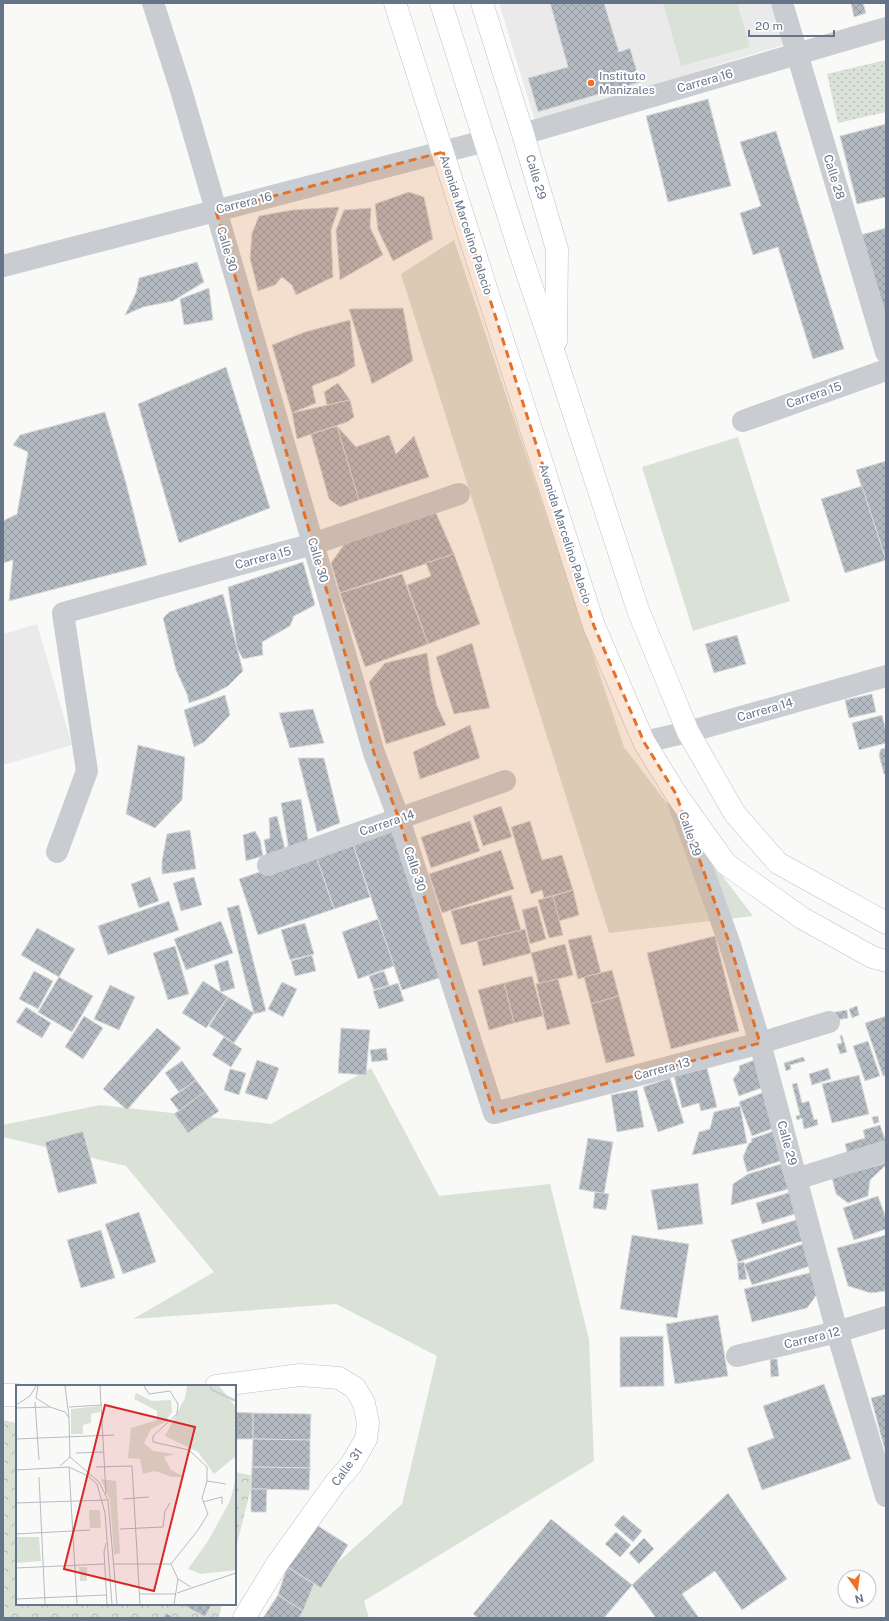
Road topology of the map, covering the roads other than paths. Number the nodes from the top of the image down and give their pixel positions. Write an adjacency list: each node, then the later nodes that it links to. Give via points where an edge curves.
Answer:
1 (152, 3): 11 (street, Calle 30, via 181,90)
2 (395, 3): 10 (main road, Avenida Marcelino Palacio)
3 (441, 3): 9 (main road)
4 (482, 3): 8 (main road, Calle 29)
5 (782, 3): 7 (street, Calle 28)
6 (886, 28): 7 (street, Carrera 16)
7 (798, 54): 8 (street, Carrera 16); 13 (street, Calle 28)
8 (523, 134): 14 (main road, Calle 29, via 557,249)
9 (486, 141): 10 (street, Carrera 16); 14 (main road, via 519,249)
10 (443, 152): 11 (street, Carrera 16); 21 (main road, Avenida Marcelino Palacio, via 594,626)
11 (216, 211): 12 (street, Carrera 16); 18 (street, Calle 30)
12 (3, 266)
13 (886, 352)
14 (556, 356): 20 (main road, via 638,610)
15 (886, 370): 16 (street, Carrera 15)
16 (743, 420)
17 (459, 494): 18 (street, Carrera 15)
18 (313, 544): 24 (street, Calle 30, via 374,753); 25 (street, Carrera 15, via 63,613 87,771)
19 (886, 676): 20 (street, Carrera 14)
20 (688, 732): 21 (street, Carrera 14); 27 (main road, via 735,814 778,863)
21 (644, 742): 23 (main road, Avenida Marcelino Palacio)
22 (505, 781): 24 (street, Carrera 14)
23 (676, 794): 28 (main road, Avenida Marcelino Palacio, via 726,864 802,918); 30 (street, Calle 29, via 730,945)
24 (399, 819): 26 (street, Carrera 14); 31 (street, Calle 30)
25 (58, 852)
26 (268, 865)
27 (886, 923)
28 (886, 961)
29 (829, 1022): 30 (street, Carrera 13)
30 (760, 1043): 31 (street, Carrera 13); 33 (street, Calle 29)
31 (494, 1113)
32 (886, 1151): 33 (street)
33 (796, 1179): 35 (street, Calle 29)
34 (886, 1317): 35 (street, Carrera 12)
35 (837, 1332): 36 (street, Carrera 12); 40 (street, Calle 29)
36 (737, 1356)
37 (224, 1385): 41 (main road, Calle 31, via 300,1375 339,1378 355,1388 364,1403 368,1423 366,1440 351,1465 277,1564)
38 (3, 1395): 39 (main road)
39 (16, 1395)
40 (886, 1496)
41 (244, 1618)

